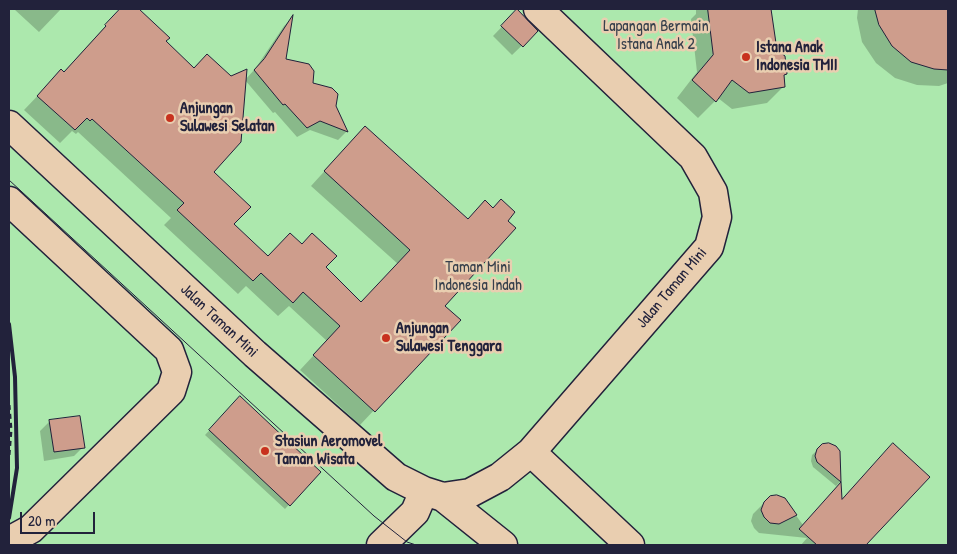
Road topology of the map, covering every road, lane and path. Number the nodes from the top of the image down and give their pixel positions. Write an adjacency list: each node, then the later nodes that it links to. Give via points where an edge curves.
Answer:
1 (538, 9): 5 (lane, Jalan Taman Mini, via 692,157 713,192 716,217 709,247)
2 (9, 125): 7 (lane, Jalan Taman Mini, via 255,354 396,477)
3 (9, 202): 8 (lane, via 169,350 177,372 171,391 31,529)
4 (9, 405): 6 (path)
5 (531, 452): 7 (lane, Jalan Taman Mini, via 500,477 470,493); 11 (lane)
6 (9, 455)
7 (434, 494): 9 (lane); 10 (lane, Jalan Taman Mini)
8 (9, 541)
9 (381, 545)
10 (504, 545)
11 (630, 545)

